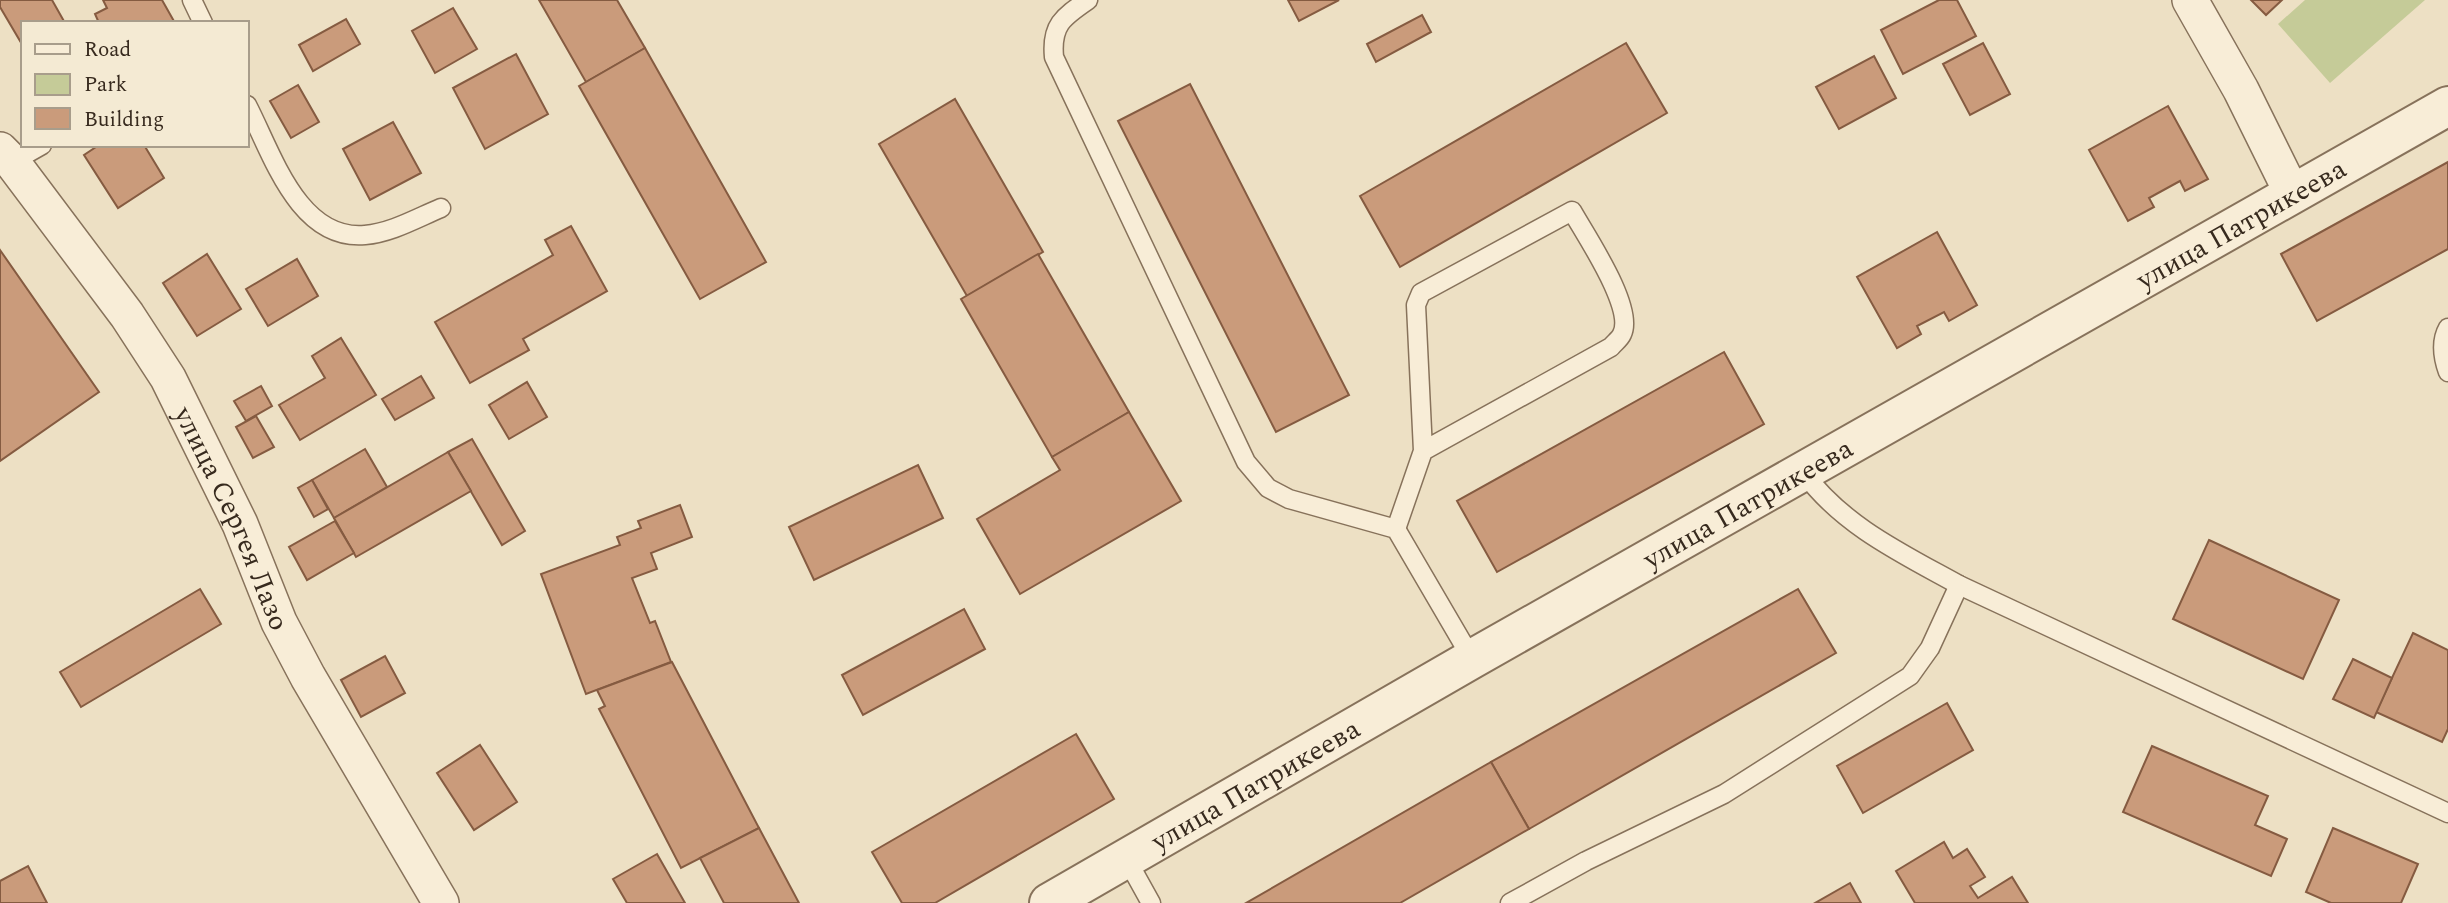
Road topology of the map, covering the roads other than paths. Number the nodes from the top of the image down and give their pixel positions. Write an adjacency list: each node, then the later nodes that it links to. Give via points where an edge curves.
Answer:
1 (192, 0): 4 (lane)
2 (1088, 0): 15 (lane, via 1061,20 1052,38 1054,57 1246,462 1268,488 1289,499)
3 (2190, 0): 9 (street)
4 (202, 21)
5 (2448, 106): 9 (street, улица Патрикеева)
6 (248, 107): 10 (lane, via 283,177 316,222 342,235 366,235)
7 (36, 147): 8 (lane)
8 (6, 157): 21 (street, улица Сергея Лазо, via 127,315 168,378 240,524 279,622)
9 (2292, 193): 14 (street, улица Патрикеева)
10 (440, 208)
11 (2448, 328): 12 (lane, via 2443,358)
12 (2448, 372)
13 (1423, 451): 13 (lane, via 1416,305 1421,293 1572,211 1619,296 1623,334 1611,347); 15 (lane)
14 (1804, 473): 16 (lane, via 1821,495 1874,536); 17 (street, улица Патрикеева)
15 (1396, 529): 17 (lane)
16 (1959, 585): 18 (lane); 23 (lane, via 1930,649 1910,676 1724,794)
17 (1472, 659): 19 (street, улица Патрикеева)
18 (2448, 813)
19 (1126, 858): 20 (street, улица Патрикеева); 22 (lane)
20 (1067, 897)
21 (441, 903)
22 (1151, 903)
23 (1510, 903)

